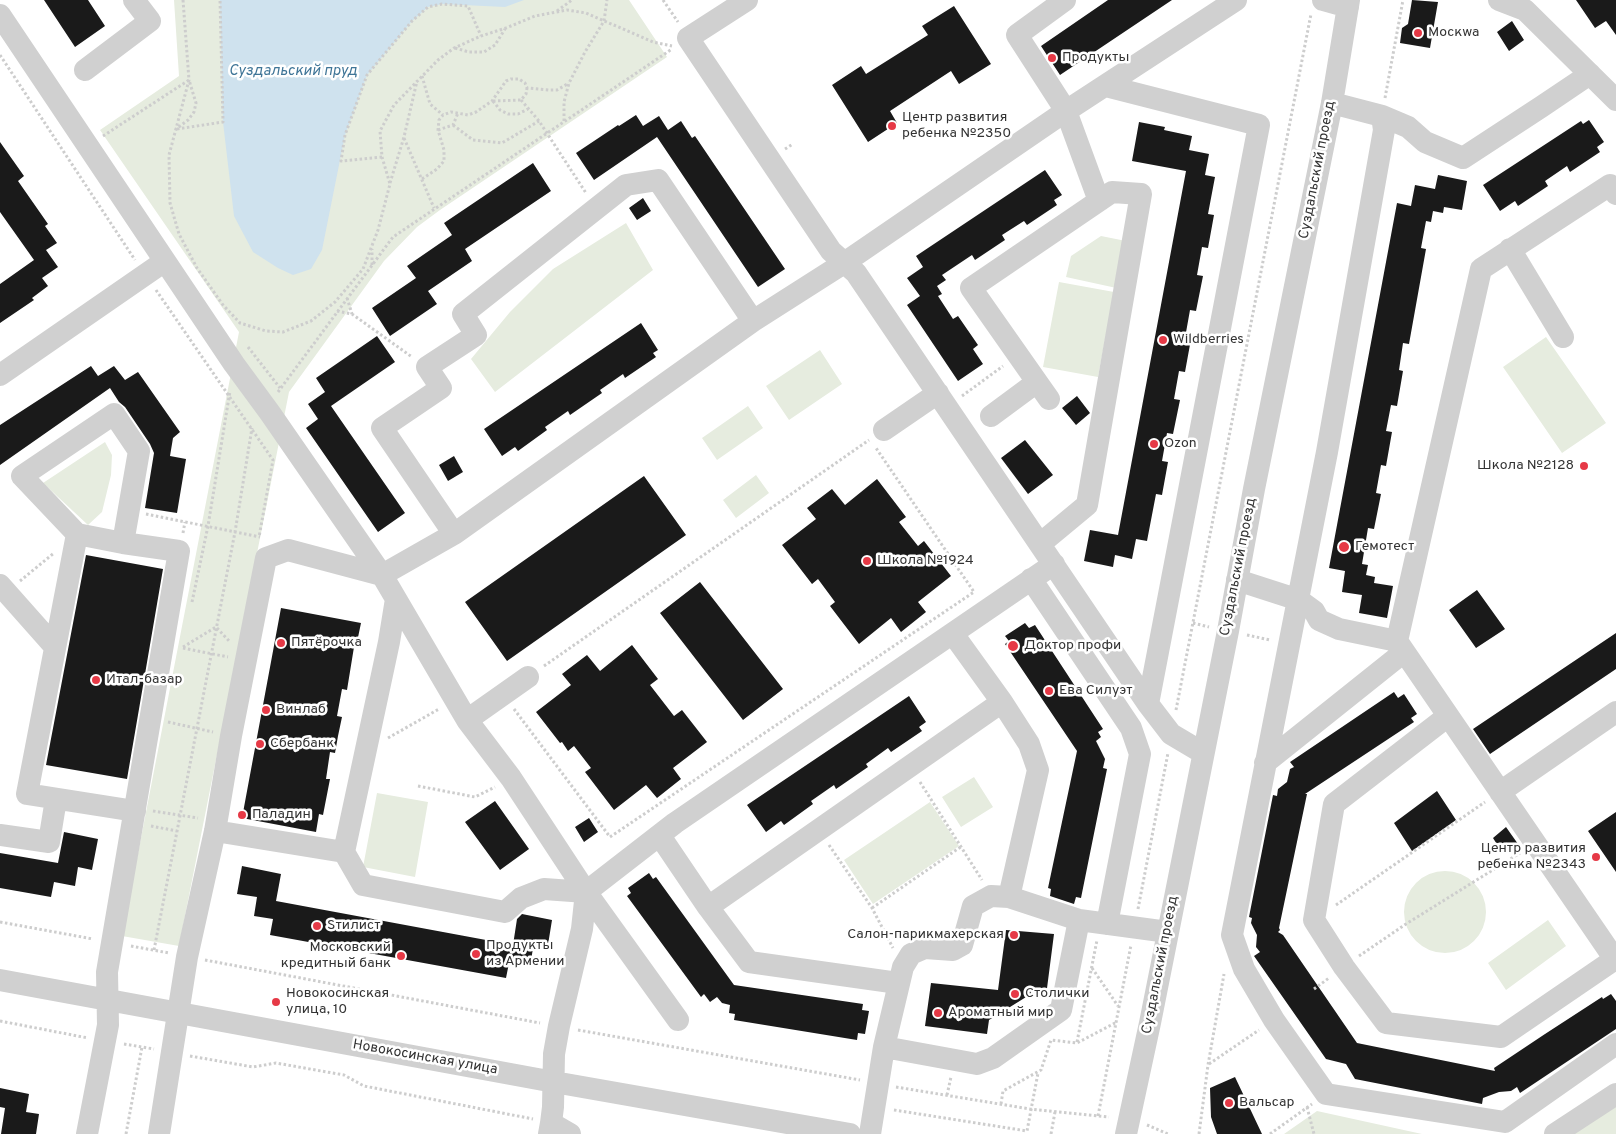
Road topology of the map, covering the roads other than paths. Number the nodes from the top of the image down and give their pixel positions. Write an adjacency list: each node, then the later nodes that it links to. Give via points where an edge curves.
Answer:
1 (134, 0): 9 (street, via 150,21)
2 (747, 0): 20 (street, via 688,38 831,251)
3 (1066, 0): 14 (street, via 1017,35)
4 (1236, 0): 11 (street)
5 (1499, 0): 10 (street, via 1525,10)
6 (1348, 4): 7 (street); 13 (street, Суздальский проезд)
7 (1318, 5)
8 (0, 15): 19 (street)
9 (85, 70)
10 (1590, 74): 12 (street); 15 (street, via 1463,158 1425,142 1408,127)
11 (1106, 86): 14 (street); 43 (street, via 1259,124)
12 (1616, 100)
13 (1332, 103): 15 (street); 34 (street, Суздальский проезд)
14 (1066, 111): 17 (street); 20 (street)
15 (1382, 116): 37 (street, via 1384,130)
16 (1616, 194): 18 (street, via 1610,185)
17 (1099, 201): 25 (street, via 971,288 1043,391); 30 (street, via 1112,192 1141,194 1087,506)
18 (1510, 250): 22 (street); 39 (street, via 1481,269)
19 (165, 261): 23 (street); 32 (street)
20 (844, 263): 21 (street); 24 (street, via 856,273)
21 (753, 321): 28 (street); 28 (street, via 658,180 626,185 463,314 476,335 427,367 441,388 382,428)
22 (1563, 337)
23 (0, 375)
24 (943, 400): 26 (street); 30 (street)
25 (991, 416)
26 (877, 435)
27 (77, 534): 29 (street); 29 (street, via 22,476 114,414 139,451); 40 (street)
28 (454, 534): 32 (street)
29 (123, 543): 51 (street, via 179,551)
30 (1040, 544): 31 (street)
31 (1054, 564): 33 (street); 43 (street)
32 (382, 575): 36 (street); 52 (street, via 288,550 266,558)
33 (1032, 579): 38 (street); 59 (street, via 1131,728 1140,754)
34 (1237, 580): 37 (street); 47 (street, Суздальский проезд)
35 (3, 588): 40 (street)
36 (396, 599): 46 (street, via 422,632); 55 (street)
37 (1299, 600): 39 (street, via 1314,611 1319,620); 48 (street)
38 (953, 634): 42 (street); 54 (street, via 674,823)
39 (1401, 646): 45 (street); 48 (street)
40 (55, 647): 50 (street, via 27,794)
41 (528, 677): 46 (street)
42 (1002, 702): 57 (street, via 1028,744 1038,770); 58 (street)
43 (1148, 704): 47 (street, via 1171,734)
44 (1616, 712): 49 (street)
45 (1448, 716): 49 (street); 61 (street, via 1334,804 1314,920 1344,967 1386,1023 1501,1037)
46 (467, 720): 56 (street, via 511,778)
47 (1203, 753): 60 (street, Суздальский проезд)
48 (1266, 763): 67 (street, via 1232,934 1244,969 1274,1020 1326,1094 1505,1122)
49 (1500, 792): 61 (street)
50 (56, 799): 51 (street); 53 (street, via 48,842)
51 (135, 814): 64 (street, via 107,972)
52 (215, 826): 55 (street); 65 (street)
53 (0, 835)
54 (660, 836): 56 (street); 58 (street)
55 (344, 852): 56 (street, via 363,885 505,912 521,898 544,889)
56 (586, 892): 66 (street); 69 (street, via 582,928 554,1054)
57 (1000, 897): 59 (street); 62 (street, via 973,906 962,944 954,950 924,948 911,954)
58 (708, 907): 62 (street, via 749,962)
59 (1096, 922): 60 (street); 68 (street, via 1061,1010 994,1058 977,1064)
60 (1168, 932): 77 (street, Суздальский проезд)
61 (1615, 960)
62 (900, 975): 68 (street)
63 (0, 980): 64 (street, Новокосинская улица)
64 (108, 1000): 65 (street, Новокосинская улица); 72 (street, via 108,1025)
65 (178, 1013): 69 (street, Новокосинская улица); 73 (street)
66 (678, 1020)
67 (1616, 1044)
68 (884, 1047): 76 (street)
69 (554, 1082): 71 (street); 75 (street, Новокосинская улица)
70 (1616, 1094): 78 (street)
71 (550, 1128): 74 (street)
72 (87, 1134)
73 (159, 1134)
74 (570, 1134)
75 (850, 1134)
76 (870, 1134)
77 (1126, 1134)
78 (1555, 1134)

